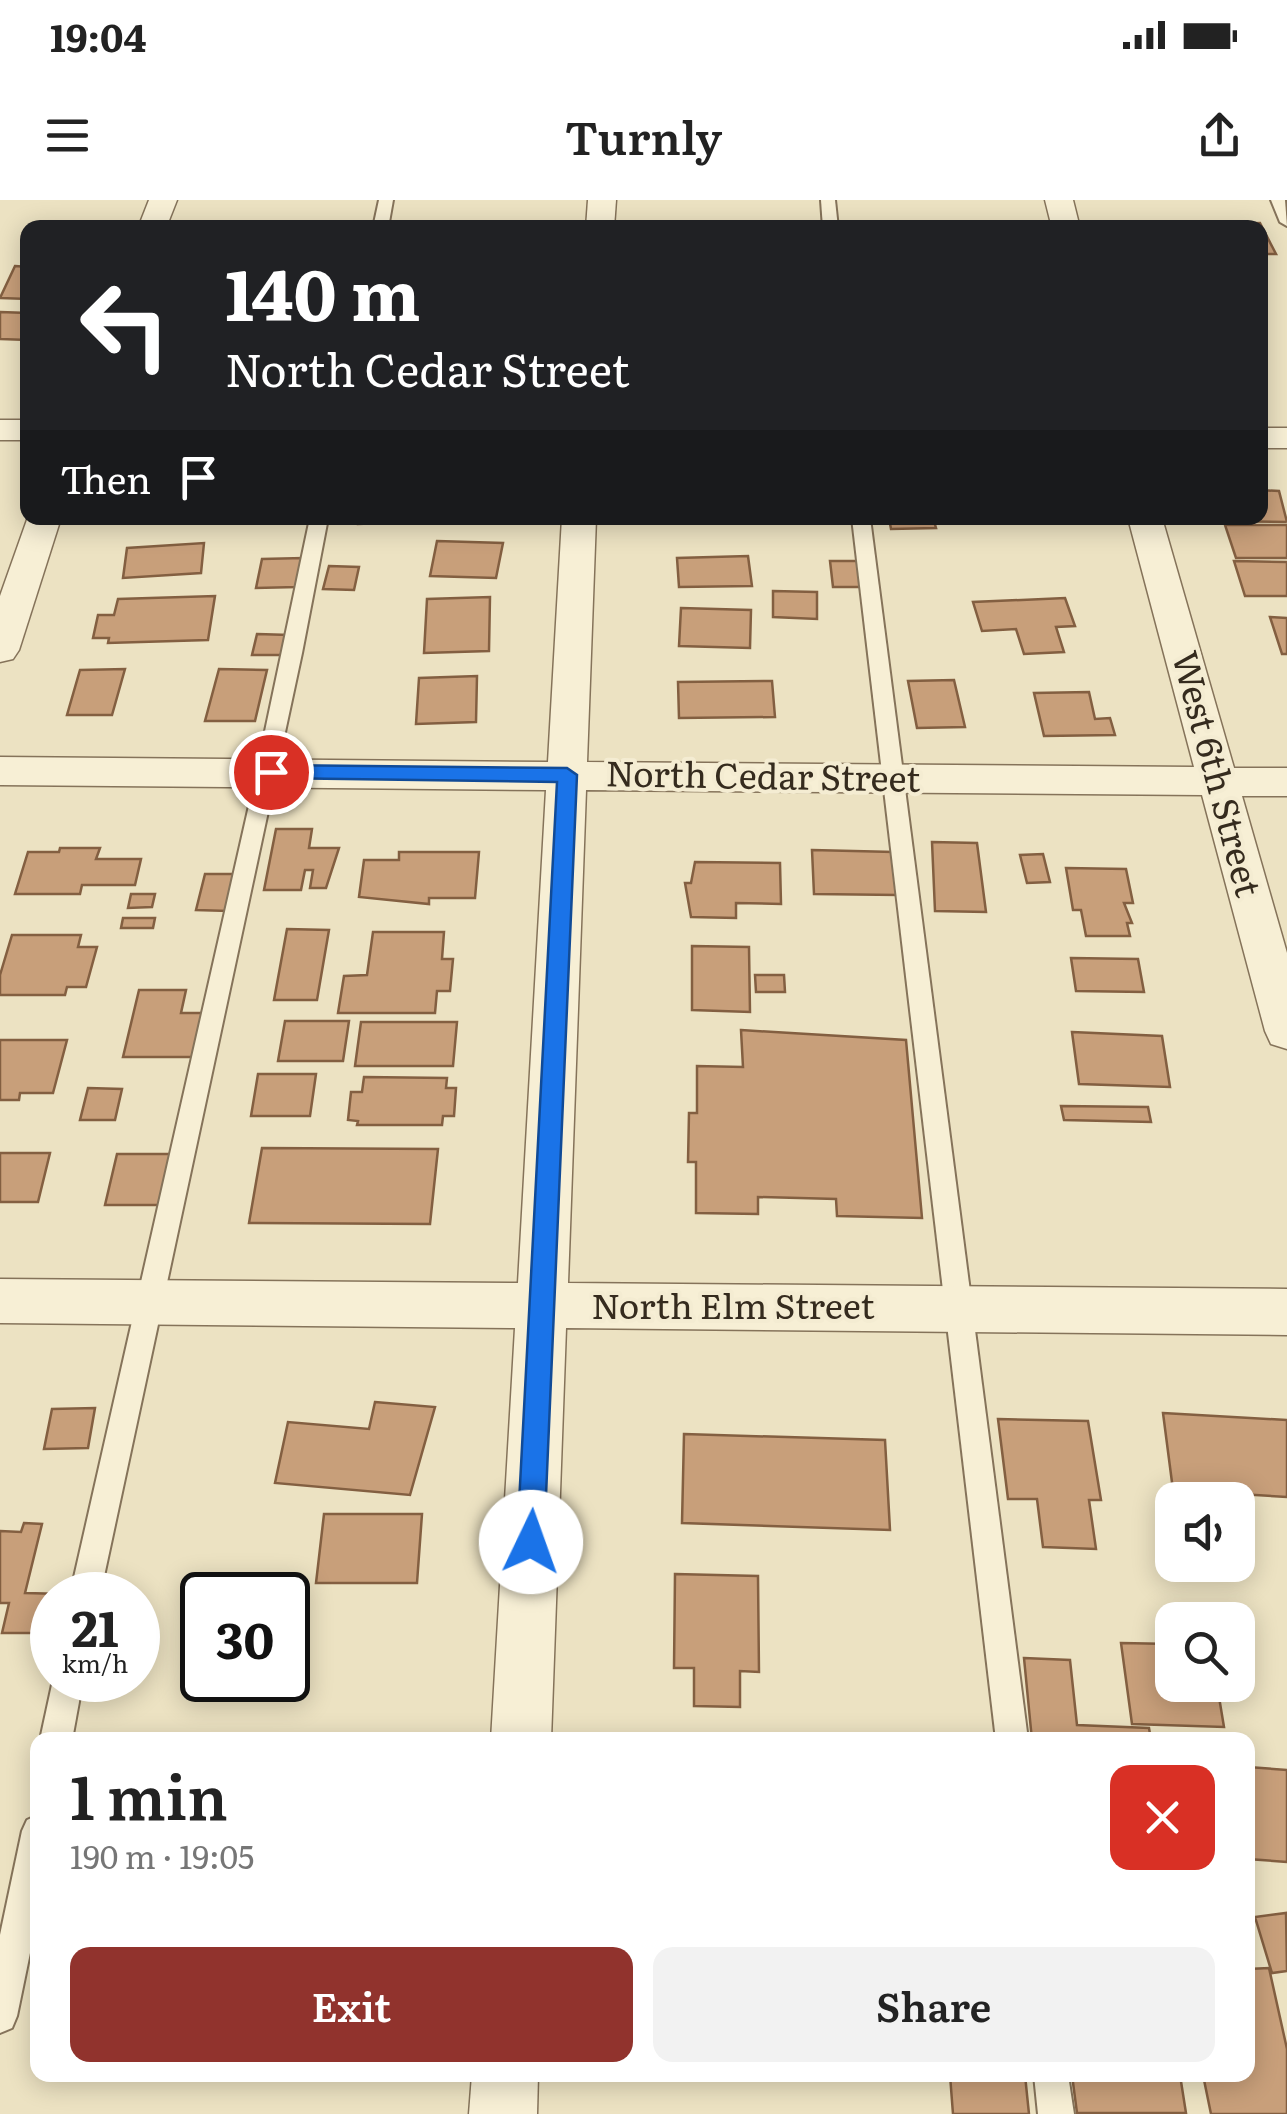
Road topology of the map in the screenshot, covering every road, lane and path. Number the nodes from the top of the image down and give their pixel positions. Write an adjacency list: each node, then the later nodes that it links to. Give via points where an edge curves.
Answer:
1 (1278, 200): 2 (lane)
2 (1287, 222)
3 (42, 525): 8 (street)
4 (318, 525): 10 (lane)
5 (579, 525): 11 (street)
6 (862, 525): 12 (lane)
7 (1146, 525): 13 (street, West 6th Street)
8 (0, 650)
9 (0, 771): 10 (street, North Cedar Street)
10 (271, 772): 11 (street, North Cedar Street); 17 (lane)
11 (567, 775): 12 (street, North Cedar Street); 18 (street)
12 (894, 778): 13 (street, North Cedar Street); 19 (lane)
13 (1218, 781): 14 (street, North Cedar Street); 15 (street, West 6th Street)
14 (1287, 782)
15 (1287, 1032)
16 (0, 1301): 17 (street, North Elm Street)
17 (145, 1302): 18 (street, North Elm Street); 21 (lane)
18 (542, 1305): 19 (street, North Elm Street); 24 (street)
19 (961, 1309): 20 (street, North Elm Street); 25 (lane)
20 (1287, 1312)
21 (90, 1572)
22 (64, 1702): 23 (lane)
23 (58, 1732)
24 (521, 1732)
25 (1011, 1732)
26 (30, 1870): 27 (lane)
27 (0, 2016)
28 (505, 2082): 30 (street)
29 (1052, 2082): 31 (lane)
30 (503, 2114)
31 (1056, 2114)

